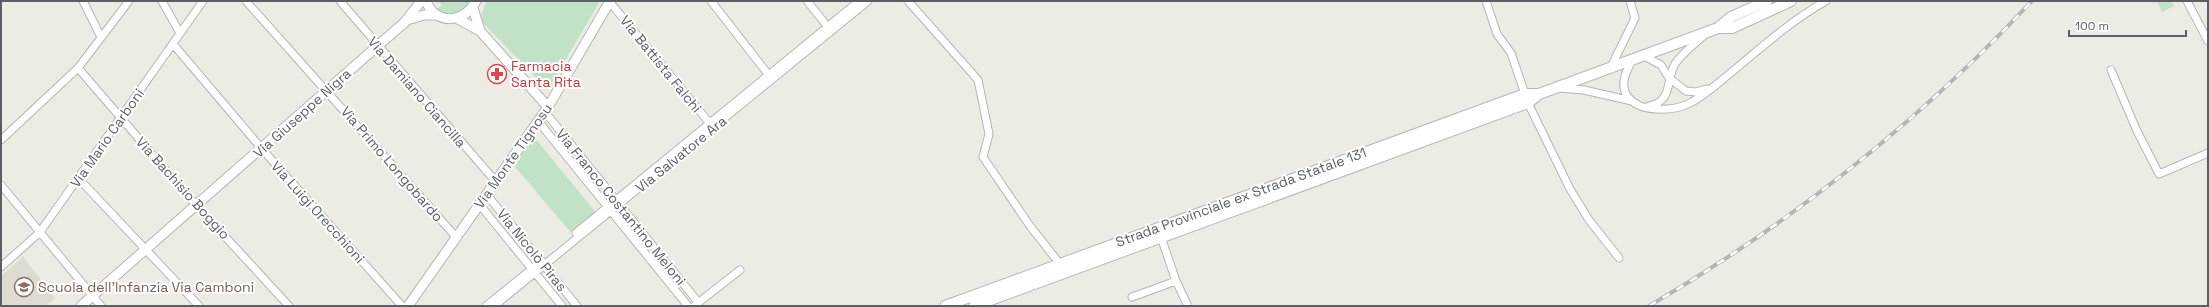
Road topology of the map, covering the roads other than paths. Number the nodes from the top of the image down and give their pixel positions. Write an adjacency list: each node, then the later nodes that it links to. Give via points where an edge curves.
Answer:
1 (83, 1): 30 (street)
2 (129, 1): 30 (street)
3 (162, 1): 29 (street)
4 (203, 1): 29 (street, Via Mario Carboni)
5 (246, 1): 43 (street, Via Primo Longobardo)
6 (340, 1): 33 (street, Via Damiano Ciancilla)
7 (422, 1): 24 (street, Via Giuseppe Nigra)
8 (426, 1): 22 (street)
9 (610, 1): 47 (street, Via Monte Tignosu); 50 (street, Via Battista Falchi)
10 (711, 1): 39 (street)
11 (807, 1): 25 (street)
12 (859, 1): 25 (street, Via Salvatore Ara)
13 (868, 1): 39 (street, Via Salvatore Ara)
14 (908, 1): 68 (street, via 978,80 988,134 983,157 1030,226)
15 (1486, 1): 44 (street, via 1497,34 1511,53)
16 (1630, 1): 36 (street, via 1635,18)
17 (1767, 1): 26 (main road, Strada Provinciale ex Strada Statale 131, via 1731,17)
18 (1791, 1): 26 (main road, Strada Provinciale ex Strada Statale 131, via 1732,28)
19 (1826, 1): 42 (street, via 1801,15)
20 (2187, 1): 31 (street)
21 (475, 5): 23 (street); 27 (street)
22 (436, 15): 23 (street, Via Giuseppe Nigra, via 450,20); 24 (street, Via Giuseppe Nigra, via 424,15)
23 (458, 19): 27 (street, Via Giuseppe Nigra)
24 (407, 20): 33 (street, Via Giuseppe Nigra)
25 (828, 27): 39 (street, Via Salvatore Ara)
26 (1718, 28): 28 (main road, Strada Provinciale ex Strada Statale 131)
27 (480, 31): 47 (street)
28 (1707, 32): 34 (main road, Strada Provinciale ex Strada Statale 131); 40 (street, via 1676,62)
29 (180, 33): 32 (street, Via Mario Carboni)
30 (101, 37): 37 (street)
31 (2208, 41)
32 (173, 44): 48 (street, Via Mario Carboni); 52 (street, Via Luigi Orecchioni)
33 (377, 46): 43 (street, Via Giuseppe Nigra); 55 (street, Via Damiano Ciancilla)
34 (1644, 56): 35 (main road, Strada Provinciale ex Strada Statale 131); 40 (street, via 1661,65)
35 (1632, 60): 36 (main road, Strada Provinciale ex Strada Statale 131); 45 (street, via 1624,80 1626,94)
36 (1611, 67): 41 (main road, Strada Provinciale ex Strada Statale 131)
37 (78, 68): 48 (street, Via Bachisio Boggio); 51 (street)
38 (2111, 70): 53 (street, via 2159,174)
39 (770, 77): 50 (street, Via Salvatore Ara)
40 (1669, 78): 42 (street, via 1686,90 1696,92); 46 (street, via 1669,88 1665,97 1657,104)
41 (1554, 88): 44 (main road, Strada Provinciale ex Strada Statale 131); 45 (street, via 1584,90)
42 (1711, 89): 46 (street, via 1683,105 1659,109)
43 (326, 90): 52 (street, Via Giuseppe Nigra); 63 (street, Via Primo Longobardo)
44 (1526, 98): 64 (main road, Strada Provinciale ex Strada Statale 131); 66 (street, via 1570,189 1589,220); 68 (main road, Strada Provinciale ex Strada Statale 131)
45 (1632, 101): 46 (street)
46 (1647, 106)
47 (546, 109): 49 (street, Via Monte Tignosu); 58 (street, Via Franco Costantino Meloni)
48 (122, 119): 54 (street, Via Mario Carboni); 59 (street, Via Bachisio Boggio)
49 (538, 121): 55 (street, Via Monte Tignosu); 61 (street, Via Franco Costantino Meloni)
50 (712, 125): 58 (street, Via Salvatore Ara)
51 (1, 140)
52 (262, 149): 59 (street, Via Giuseppe Nigra); 80 (street, Via Luigi Orecchioni)
53 (2208, 153)
54 (79, 179): 62 (street, Via Mario Carboni); 65 (street)
55 (496, 182): 57 (street, Via Monte Tignosu)
56 (1, 185): 62 (street)
57 (487, 195): 60 (street, Via Monte Tignosu); 67 (street, Via Nicolò Piras)
58 (618, 202): 61 (street, Via Salvatore Ara); 75 (street, Via Franco Costantino Meloni)
59 (196, 205): 65 (street, Via Giuseppe Nigra); 79 (street, Via Bachisio Boggio)
60 (480, 205): 63 (street, Via Monte Tignosu); 71 (street, Via Nicolò Piras)
61 (609, 209): 67 (street, Via Salvatore Ara); 86 (street, Via Franco Costantino Meloni)
62 (40, 232): 69 (street, Via Mario Carboni); 73 (street)
63 (457, 238): 81 (street, Via Monte Tignosu)
64 (1161, 238): 72 (street); 88 (main road, Strada Provinciale ex Strada Statale 131)
65 (146, 248): 73 (street, Via Giuseppe Nigra); 78 (street)
66 (1619, 258)
67 (542, 264): 71 (street, Via Salvatore Ara); 85 (street, Via Nicolò Piras)
68 (1060, 264): 87 (main road, Strada Provinciale ex Strada Statale 131)
69 (1, 267)
70 (740, 270): 75 (street)
71 (533, 271): 82 (street, Via Salvatore Ara); 83 (street, Via Salvatore Ara); 84 (street, Via Nicolò Piras)
72 (1176, 281): 74 (street); 89 (street)
73 (92, 296): 76 (street, Via Giuseppe Nigra); 77 (street)
74 (1132, 297)
75 (696, 304)
76 (81, 306)
77 (101, 306)
78 (199, 306)
79 (289, 306)
80 (402, 306)
81 (408, 306)
82 (486, 306)
83 (494, 306)
84 (562, 306)
85 (577, 306)
86 (688, 306)
87 (945, 306)
88 (974, 306)
89 (1188, 306)

